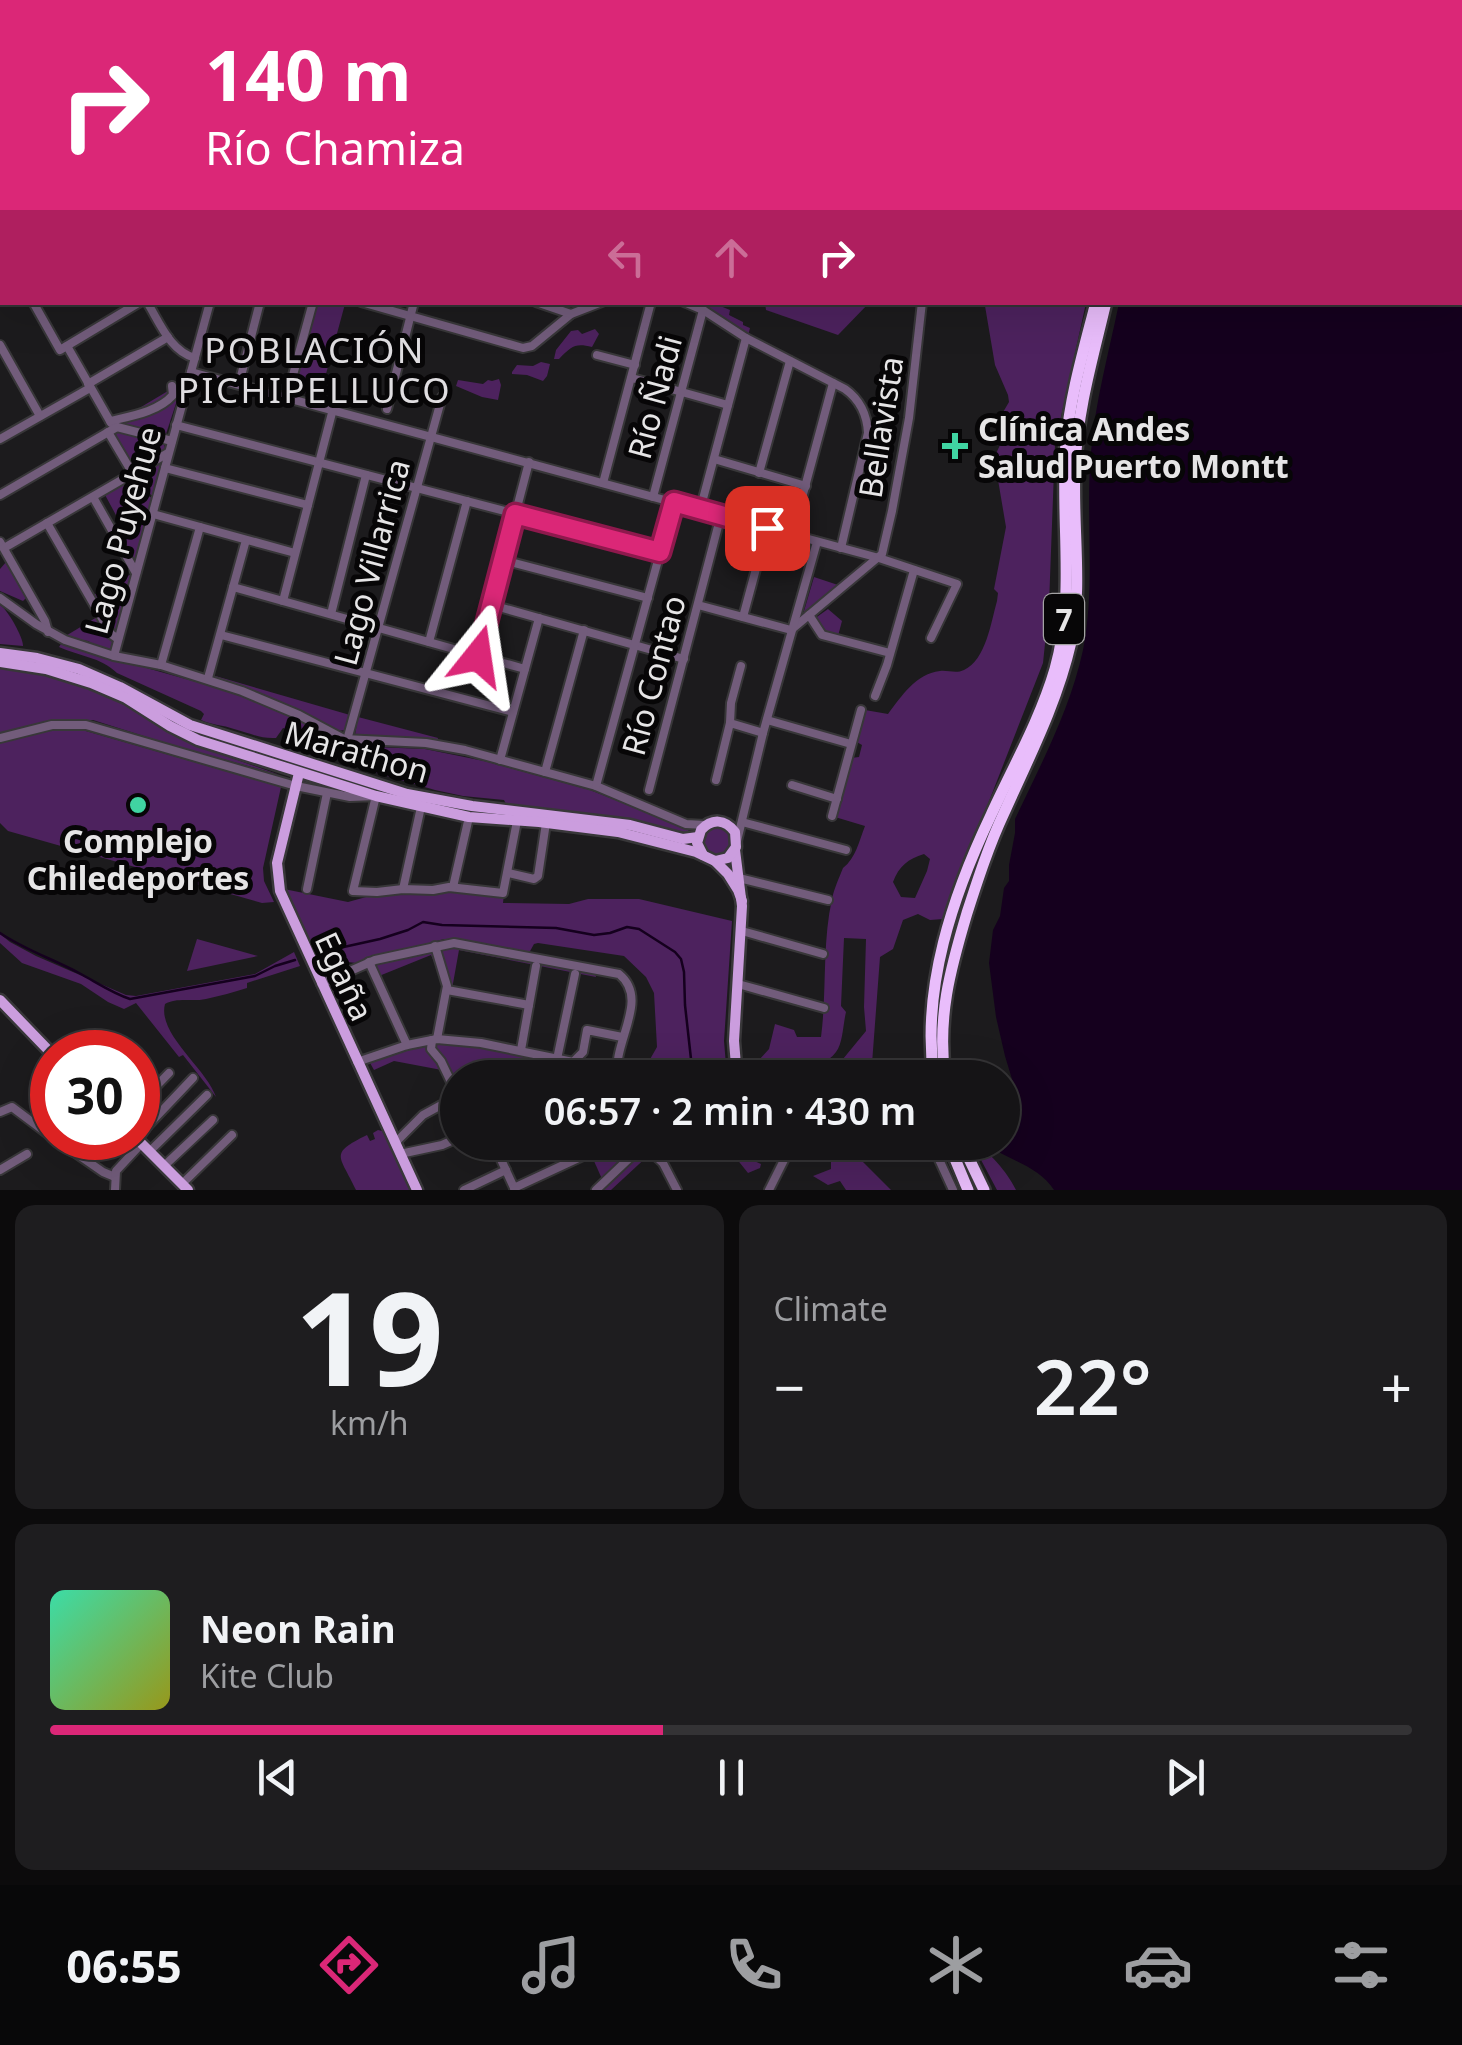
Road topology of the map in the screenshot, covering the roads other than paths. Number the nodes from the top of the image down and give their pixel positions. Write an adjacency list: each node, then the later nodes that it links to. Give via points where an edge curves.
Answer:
1 (34, 305): 22 (street, via 60,350)
2 (147, 305): 22 (street)
3 (150, 305): 19 (street)
4 (208, 305): 24 (street, Lago Puyehue)
5 (259, 305): 30 (street)
6 (312, 305): 34 (street)
7 (368, 305): 18 (street)
8 (413, 305): 18 (street)
9 (594, 305): 17 (street)
10 (650, 305): 26 (street)
11 (691, 305): 16 (street)
12 (922, 305): 77 (street, Bellavista, via 907,430)
13 (1095, 305): 178 (highway, 7, via 1066,440 1065,616 1058,660 946,932 933,994)
14 (1105, 305): 179 (highway, 7, via 1076,440 1073,633 1053,703 988,848 954,953 942,1024)
15 (561, 306): 17 (street)
16 (703, 310): 20 (street); 33 (street, Río Ñadi)
17 (571, 314): 18 (street, via 532,346 519,348)
18 (410, 317): 37 (street)
19 (168, 337): 24 (street); 31 (street)
20 (746, 338): 25 (street); 36 (street)
21 (0, 345): 39 (street)
22 (66, 346): 31 (street)
23 (597, 354): 26 (street)
24 (195, 358): 27 (street, Lago Puyehue)
25 (790, 361): 29 (street); 50 (street)
26 (635, 365): 28 (street)
27 (191, 372): 30 (street); 40 (street, Lago Puyehue)
28 (632, 378): 33 (street); 53 (street)
29 (833, 382): 54 (street); 73 (street, via 849,392 867,421)
30 (238, 384): 34 (street)
31 (89, 386): 39 (street); 41 (street)
32 (172, 386): 41 (street, via 163,404)
33 (680, 392): 36 (street); 58 (street, Río Ñadi)
34 (288, 397): 38 (street)
35 (442, 397): 42 (street, Lago Villarrica)
36 (728, 405): 46 (street)
37 (387, 409)
38 (333, 410): 42 (street); 48 (street)
39 (40, 416): 43 (street)
40 (176, 426): 44 (street, Lago Puyehue); 48 (street)
41 (112, 427): 44 (street); 51 (street); 56 (street)
42 (431, 436): 47 (street); 55 (street, Lago Villarrica)
43 (0, 439)
44 (172, 441): 45 (street, Lago Puyehue)
45 (169, 452): 49 (street, Lago Puyehue); 51 (street)
46 (714, 460): 50 (street); 62 (street)
47 (529, 462): 53 (street); 64 (street)
48 (319, 463): 52 (street); 61 (street)
49 (165, 468): 61 (street); 63 (street, Lago Puyehue)
50 (759, 472): 54 (street)
51 (133, 474): 57 (street)
52 (366, 474): 55 (street); 90 (street)
53 (603, 483): 58 (street)
54 (806, 486): 69 (street)
55 (417, 488): 59 (street); 94 (street, Lago Villarrica)
56 (0, 494)
57 (92, 497): 66 (street); 81 (street)
58 (653, 497): 60 (street)
59 (467, 501): 64 (street); 101 (street)
60 (674, 502): 62 (street); 74 (street)
61 (308, 505): 76 (street)
62 (700, 510): 65 (street)
63 (152, 514): 67 (street); 81 (street, Lago Puyehue)
64 (515, 514): 74 (street); 78 (street)
65 (721, 516): 68 (street); 88 (street, Río Contao)
66 (48, 523): 72 (street); 100 (street)
67 (200, 527): 70 (street); 110 (street)
68 (767, 528): 69 (street); 92 (street)
69 (792, 535): 71 (street)
70 (246, 540): 76 (street); 82 (street)
71 (817, 542): 73 (street); 96 (street)
72 (2, 545): 83 (street)
73 (840, 548): 75 (street)
74 (660, 552): 85 (street)
75 (856, 552): 77 (street); 80 (street, via 864,561)
76 (296, 553): 86 (street)
77 (879, 558): 79 (street); 80 (street)
78 (503, 560): 85 (street); 87 (street)
79 (914, 570): 99 (street, via 958,584); 104 (street)
80 (862, 572): 91 (street)
81 (136, 573): 100 (street, Lago Puyehue)
82 (233, 587): 86 (street); 98 (street)
83 (28, 592): 89 (street, via 26,603); 97 (street)
84 (0, 598): 89 (street)
85 (648, 598): 102 (street)
86 (283, 600): 90 (street)
87 (492, 604): 93 (street); 106 (street)
88 (698, 604): 92 (street); 107 (street, Río Contao)
89 (13, 606): 97 (street)
90 (330, 614): 94 (street)
91 (809, 616): 96 (street); 104 (street, via 822,635)
92 (743, 617): 96 (street)
93 (538, 618): 95 (street); 112 (street)
94 (378, 628): 101 (street); 113 (street, Lago Villarrica)
95 (584, 630): 102 (street); 127 (street)
96 (792, 630): 118 (street)
97 (48, 632): 105 (street)
98 (221, 634): 113 (street); 114 (street)
99 (931, 638)
100 (118, 639): 105 (street, Lago Puyehue)
101 (429, 642): 106 (street)
102 (635, 644): 107 (street); 132 (street)
103 (0, 653): 108 (main road)
104 (890, 653): 115 (street)
105 (114, 656): 110 (street)
106 (478, 656): 112 (street)
107 (684, 659): 133 (street, Río Contao)
108 (17, 660): 109 (main road); 124 (main road, Marathon, via 91,674 190,725); 128 (main road, Marathon, via 126,698 198,740)
109 (0, 662)
110 (161, 665): 114 (street)
111 (741, 666): 119 (street)
112 (525, 669): 117 (street)
113 (366, 672): 117 (street); 122 (street, Lago Villarrica)
114 (208, 678): 122 (street)
115 (875, 696)
116 (861, 710): 123 (street)
117 (513, 712): 125 (street)
118 (766, 720): 120 (street); 123 (street)
119 (730, 723): 120 (street); 129 (street)
120 (763, 733): 136 (street)
121 (0, 738): 131 (street, Marathon, via 60,724 95,726)
122 (347, 740): 125 (street, via 426,743)
123 (852, 744): 137 (street)
124 (288, 757): 126 (main road, Marathon); 128 (main road)
125 (500, 760): 127 (street)
126 (314, 765): 128 (main road); 145 (main road, Marathon, via 439,801 630,825 683,839)
127 (545, 772): 132 (street)
128 (298, 773): 131 (main road, Egaña); 135 (main road, Marathon)
129 (716, 780)
130 (792, 785): 137 (street)
131 (296, 786): 134 (street, Marathon); 163 (main road, Egaña, via 278,884)
132 (596, 786): 145 (street)
133 (648, 790)
134 (327, 793): 135 (street, Marathon); 153 (street)
135 (376, 796): 138 (main road, Marathon); 154 (street, via 354,890)
136 (746, 798): 142 (street, via 736,816); 143 (street)
137 (836, 799): 139 (street)
138 (421, 808): 140 (main road, Marathon); 154 (street)
139 (832, 816)
140 (469, 817): 141 (main road, Marathon); 152 (street)
141 (517, 820): 144 (main road, Marathon); 150 (street)
142 (721, 822): 145 (main road); 146 (main road, via 732,828)
143 (742, 822): 146 (street); 147 (street)
144 (546, 823): 148 (main road, Marathon, via 618,832); 150 (street, via 538,876)
145 (700, 832): 148 (main road)
146 (736, 846): 149 (main road, via 728,858); 151 (main road)
147 (846, 850)
148 (703, 855): 149 (main road)
149 (715, 861): 156 (main road)
150 (508, 873): 152 (street, via 502,892)
151 (740, 878): 155 (street); 156 (main road)
152 (453, 887): 154 (street)
153 (308, 889)
154 (403, 889)
155 (828, 900)
156 (742, 901): 157 (main road)
157 (742, 932): 159 (street); 164 (main road)
158 (435, 946): 160 (street); 165 (street); 170 (street, via 460,944 619,974 633,994)
159 (823, 954)
160 (369, 962): 163 (street); 172 (street)
161 (536, 966): 167 (street)
162 (575, 974): 174 (street)
163 (321, 984): 180 (main road, Egaña)
164 (738, 984): 168 (street); 177 (main road)
165 (447, 990): 167 (street); 171 (street)
166 (0, 1000): 169 (main road)
167 (529, 1005): 173 (street)
168 (824, 1008)
169 (30, 1031)
170 (622, 1037): 174 (street, via 587,1030 583,1052 573,1062); 176 (street)
171 (435, 1040): 172 (street); 173 (street); 175 (street)
172 (408, 1045): 180 (street)
173 (520, 1050): 174 (street)
174 (557, 1058)
175 (440, 1060)
176 (620, 1060)
177 (735, 1060)
178 (932, 1060)
179 (944, 1060)
180 (357, 1062): 193 (main road, Egaña)
181 (168, 1073): 183 (street)
182 (192, 1078): 187 (street)
183 (160, 1082)
184 (208, 1096): 190 (street)
185 (440, 1105): 193 (street, via 422,1115)
186 (0, 1112): 188 (street, via 12,1107)
187 (160, 1118)
188 (30, 1120)
189 (213, 1120): 206 (street)
190 (160, 1129)
191 (232, 1135): 210 (street)
192 (440, 1145): 193 (street)
193 (397, 1148): 213 (main road, Egaña)
194 (27, 1154): 207 (street)
195 (86, 1160): 209 (street)
196 (125, 1160): 209 (street)
197 (158, 1160): 206 (main road)
198 (502, 1160): 208 (street)
199 (575, 1160): 211 (street)
200 (625, 1160): 215 (street)
201 (661, 1160): 216 (street)
202 (784, 1160): 217 (street)
203 (939, 1160): 218 (street)
204 (956, 1160): 219 (highway)
205 (970, 1160): 220 (highway)
206 (164, 1166): 210 (main road)
207 (0, 1170)
208 (506, 1170): 211 (street); 214 (street)
209 (115, 1177): 212 (street)
210 (185, 1187)
211 (514, 1189)
212 (114, 1190)
213 (417, 1190)
214 (464, 1190)
215 (596, 1190)
216 (676, 1190)
217 (769, 1190)
218 (953, 1190)
219 (968, 1190)
220 (984, 1190)

